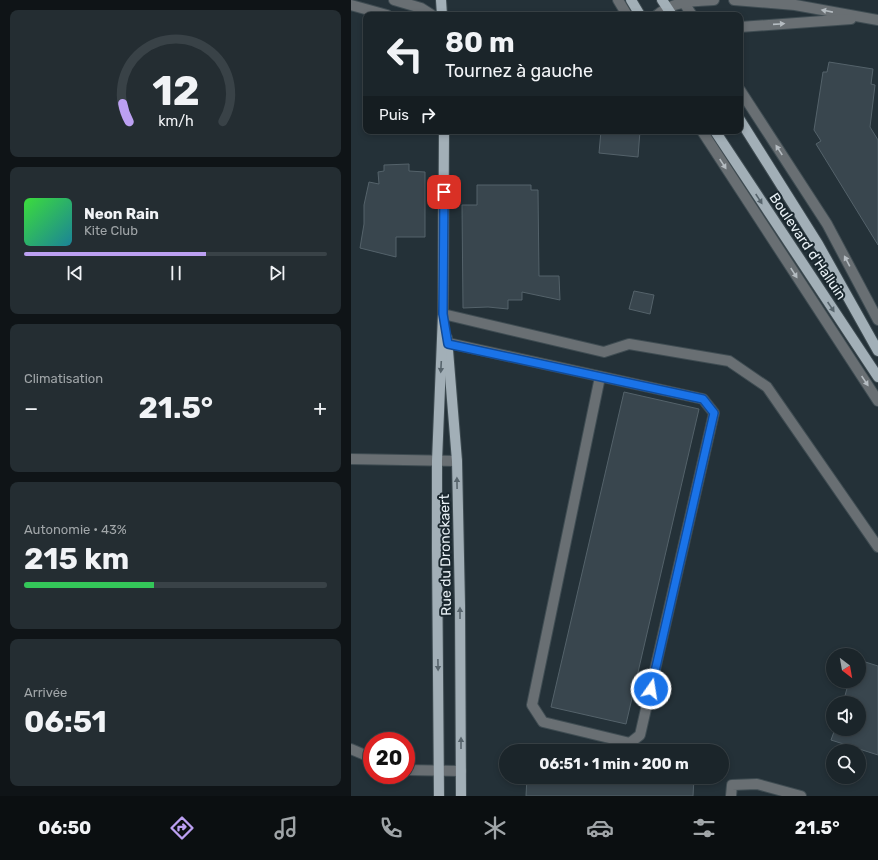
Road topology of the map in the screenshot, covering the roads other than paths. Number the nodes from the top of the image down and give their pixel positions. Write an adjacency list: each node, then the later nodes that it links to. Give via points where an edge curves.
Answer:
1 (394, 0): 11 (street)
2 (441, 0): 12 (main road)
3 (618, 0): 13 (street)
4 (631, 0): 14 (main road)
5 (714, 0): 7 (street)
6 (734, 0): 16 (street, one-way to 6, via 795,6)
7 (683, 1): 9 (street); 15 (street)
8 (351, 5): 10 (street)
9 (667, 8)
10 (376, 12)
11 (427, 12)
12 (442, 12)
13 (625, 12)
14 (638, 12)
15 (690, 12)
16 (865, 18): 17 (street); 18 (street, one-way to 16)
17 (878, 20)
18 (743, 26)
19 (743, 95): 25 (street, one-way to 19, via 827,224)
20 (743, 125): 27 (main road, Boulevard d'Halluin, via 818,244)
21 (444, 134): 24 (main road, Rue du Dronckaert)
22 (703, 134): 30 (street, one-way to 30)
23 (717, 134): 29 (main road, Boulevard d'Halluin, one-way to 29)
24 (443, 314): 26 (main road, Rue du Dronckaert); 32 (main road, Rue du Dronckaert, one-way to 32); 34 (street, via 604,352 629,344 729,362 767,387)
25 (878, 320)
26 (448, 344): 28 (street); 33 (main road, Rue du Dronckaert)
27 (878, 351)
28 (600, 376): 28 (street, via 703,399 714,413 640,735 630,743 543,722 532,705)
29 (878, 377)
30 (878, 401)
31 (351, 458): 32 (street)
32 (437, 461): 33 (street); 38 (main road, Rue du Dronckaert, one-way to 38)
33 (457, 461): 39 (main road, Rue du Dronckaert, one-way to 33)
34 (878, 547)
35 (351, 749): 36 (street)
36 (363, 754)
37 (415, 770): 38 (street)
38 (439, 771): 39 (street); 40 (main road, Rue du Dronckaert)
39 (461, 771): 41 (main road, Rue du Dronckaert)
40 (439, 796)
41 (461, 796)
42 (731, 796): 43 (street, via 732,785 757,784)
43 (801, 796)

